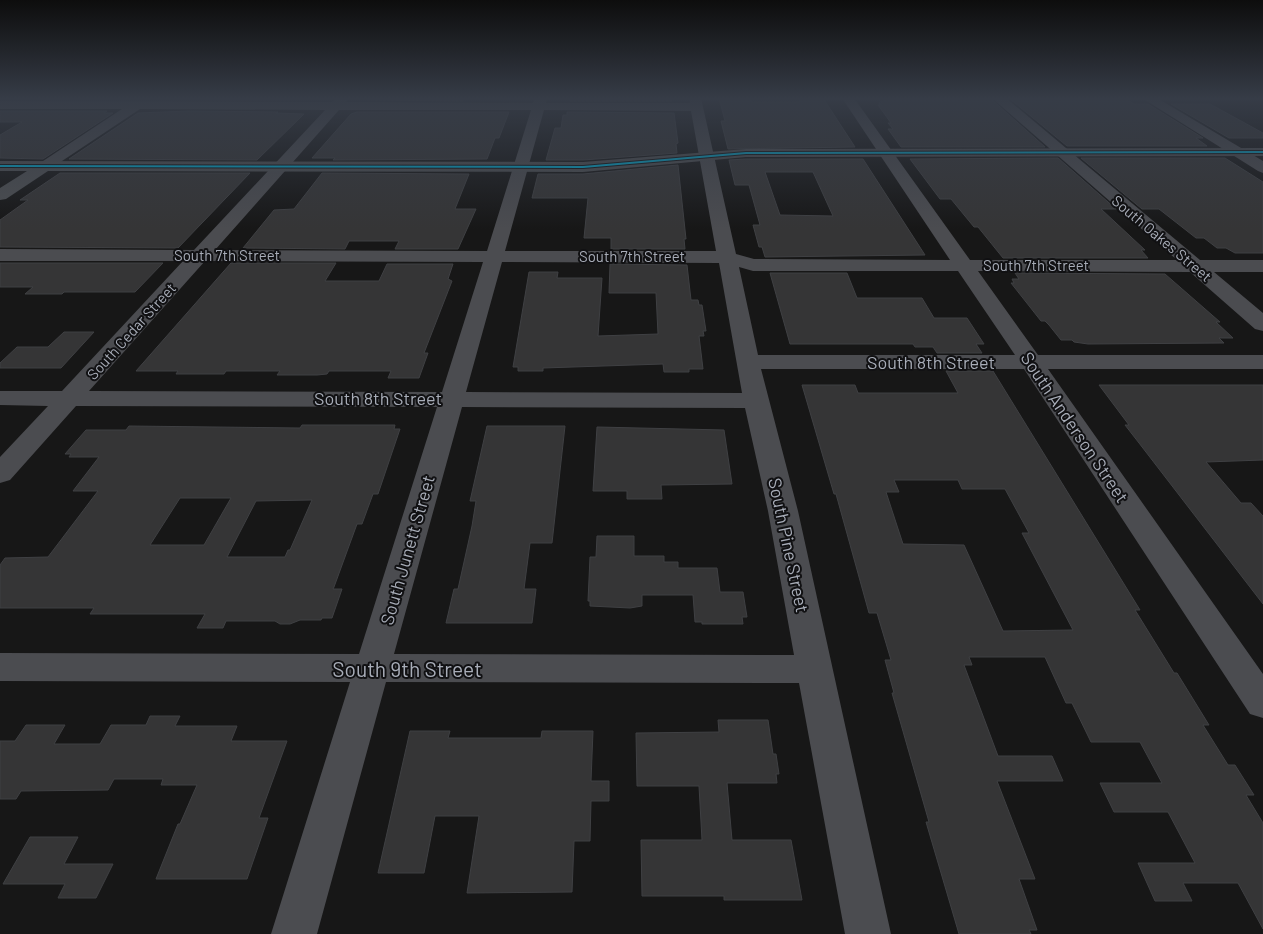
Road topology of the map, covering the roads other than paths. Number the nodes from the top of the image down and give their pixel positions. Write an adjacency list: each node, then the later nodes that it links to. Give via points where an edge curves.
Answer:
1 (83, 142): 14 (street)
2 (303, 142): 15 (street, South Cedar Street)
3 (527, 142): 16 (street, South Junett Street)
4 (704, 142): 12 (street, South Pine Street)
5 (879, 142): 8 (street, South Anderson Street)
6 (1050, 142): 9 (street, South Oakes Street)
7 (1221, 142): 10 (street)
8 (886, 152): 9 (main road); 12 (main road); 23 (street, South Anderson Street)
9 (1062, 152): 10 (main road); 24 (street, South Oakes Street)
10 (1238, 152): 11 (main road); 17 (street)
11 (1263, 152)
12 (707, 156): 16 (main road, via 606,166); 22 (street, South Pine Street)
13 (0, 166): 14 (main road)
14 (45, 166): 15 (main road); 18 (main road)
15 (281, 166): 16 (main road); 20 (street, South Cedar Street)
16 (520, 167): 21 (street, South Junett Street)
17 (1263, 168)
18 (0, 195)
19 (0, 255): 20 (street, South 7th Street)
20 (200, 255): 21 (street, South 7th Street); 31 (street, South Cedar Street)
21 (494, 255): 22 (street, South 7th Street); 32 (street, South Junett Street)
22 (728, 257): 23 (street, South 7th Street, via 753,265); 27 (street, South Pine Street)
23 (964, 265): 24 (street, South 7th Street); 28 (street, South Anderson Street)
24 (1195, 266): 25 (street, South 7th Street); 26 (street, South Oakes Street)
25 (1263, 266)
26 (1263, 324)
27 (749, 362): 28 (street, South 8th Street); 33 (street, South Pine Street)
28 (1031, 362): 29 (street, South 8th Street); 38 (street, South Anderson Street)
29 (1263, 362)
30 (0, 398): 31 (street, South 8th Street)
31 (70, 398): 32 (street, South 8th Street); 34 (street, South Cedar Street)
32 (452, 398): 33 (street, South 8th Street); 36 (street, South Junett Street)
33 (756, 401): 37 (street, South Pine Street, via 783,511)
34 (0, 474)
35 (0, 666): 36 (street, South 9th Street)
36 (373, 668): 37 (street, South 9th Street); 39 (street, South Junett Street)
37 (815, 669): 40 (street, South Pine Street)
38 (1263, 703)
39 (294, 934)
40 (868, 934)

